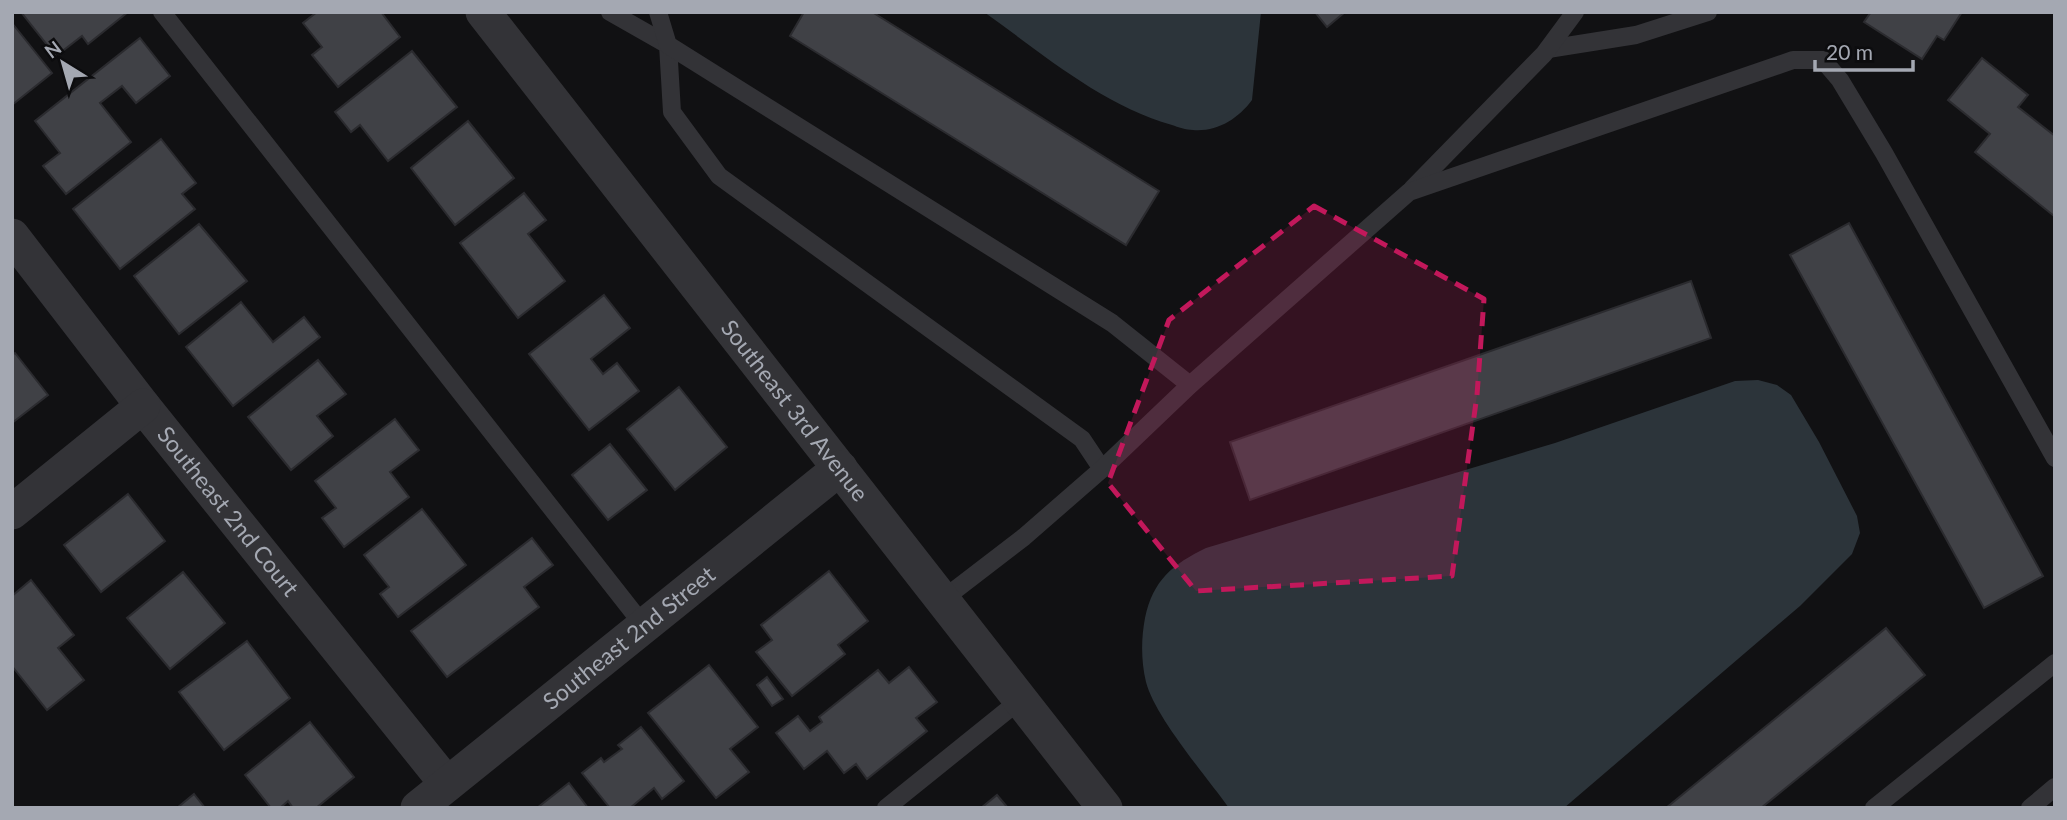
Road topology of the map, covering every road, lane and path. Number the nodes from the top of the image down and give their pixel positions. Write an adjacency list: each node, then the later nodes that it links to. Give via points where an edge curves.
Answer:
1 (162, 12): 18 (lane)
2 (483, 12): 14 (street, Southeast 3rd Avenue)
3 (610, 12): 7 (lane)
4 (658, 12): 7 (lane)
5 (1575, 12): 8 (lane)
6 (1708, 12): 8 (lane, via 1636,35)
7 (668, 45): 11 (lane, via 1112,323); 15 (lane, via 672,112 719,176 1082,439)
8 (1548, 48): 9 (lane)
9 (1409, 192): 11 (lane); 13 (lane, via 1793,60 1823,60 1884,153)
10 (12, 236): 12 (street, Southeast 2nd Court)
11 (1190, 385): 15 (lane)
12 (143, 406): 16 (street); 21 (street, Southeast 2nd Court)
13 (2055, 458)
14 (840, 468): 17 (street, Southeast 3rd Avenue); 18 (street, Southeast 2nd Street)
15 (1102, 469): 17 (lane)
16 (12, 512)
17 (942, 600): 20 (street, Southeast 3rd Avenue)
18 (644, 626): 21 (street, Southeast 2nd Street)
19 (2055, 663): 26 (lane)
20 (1020, 700): 24 (lane); 25 (street, Southeast 3rd Avenue)
21 (447, 784): 23 (street, Southeast 2nd Street)
22 (2055, 787): 27 (lane)
23 (418, 808)
24 (886, 808)
25 (1105, 808)
26 (1874, 808)
27 (2030, 808)

